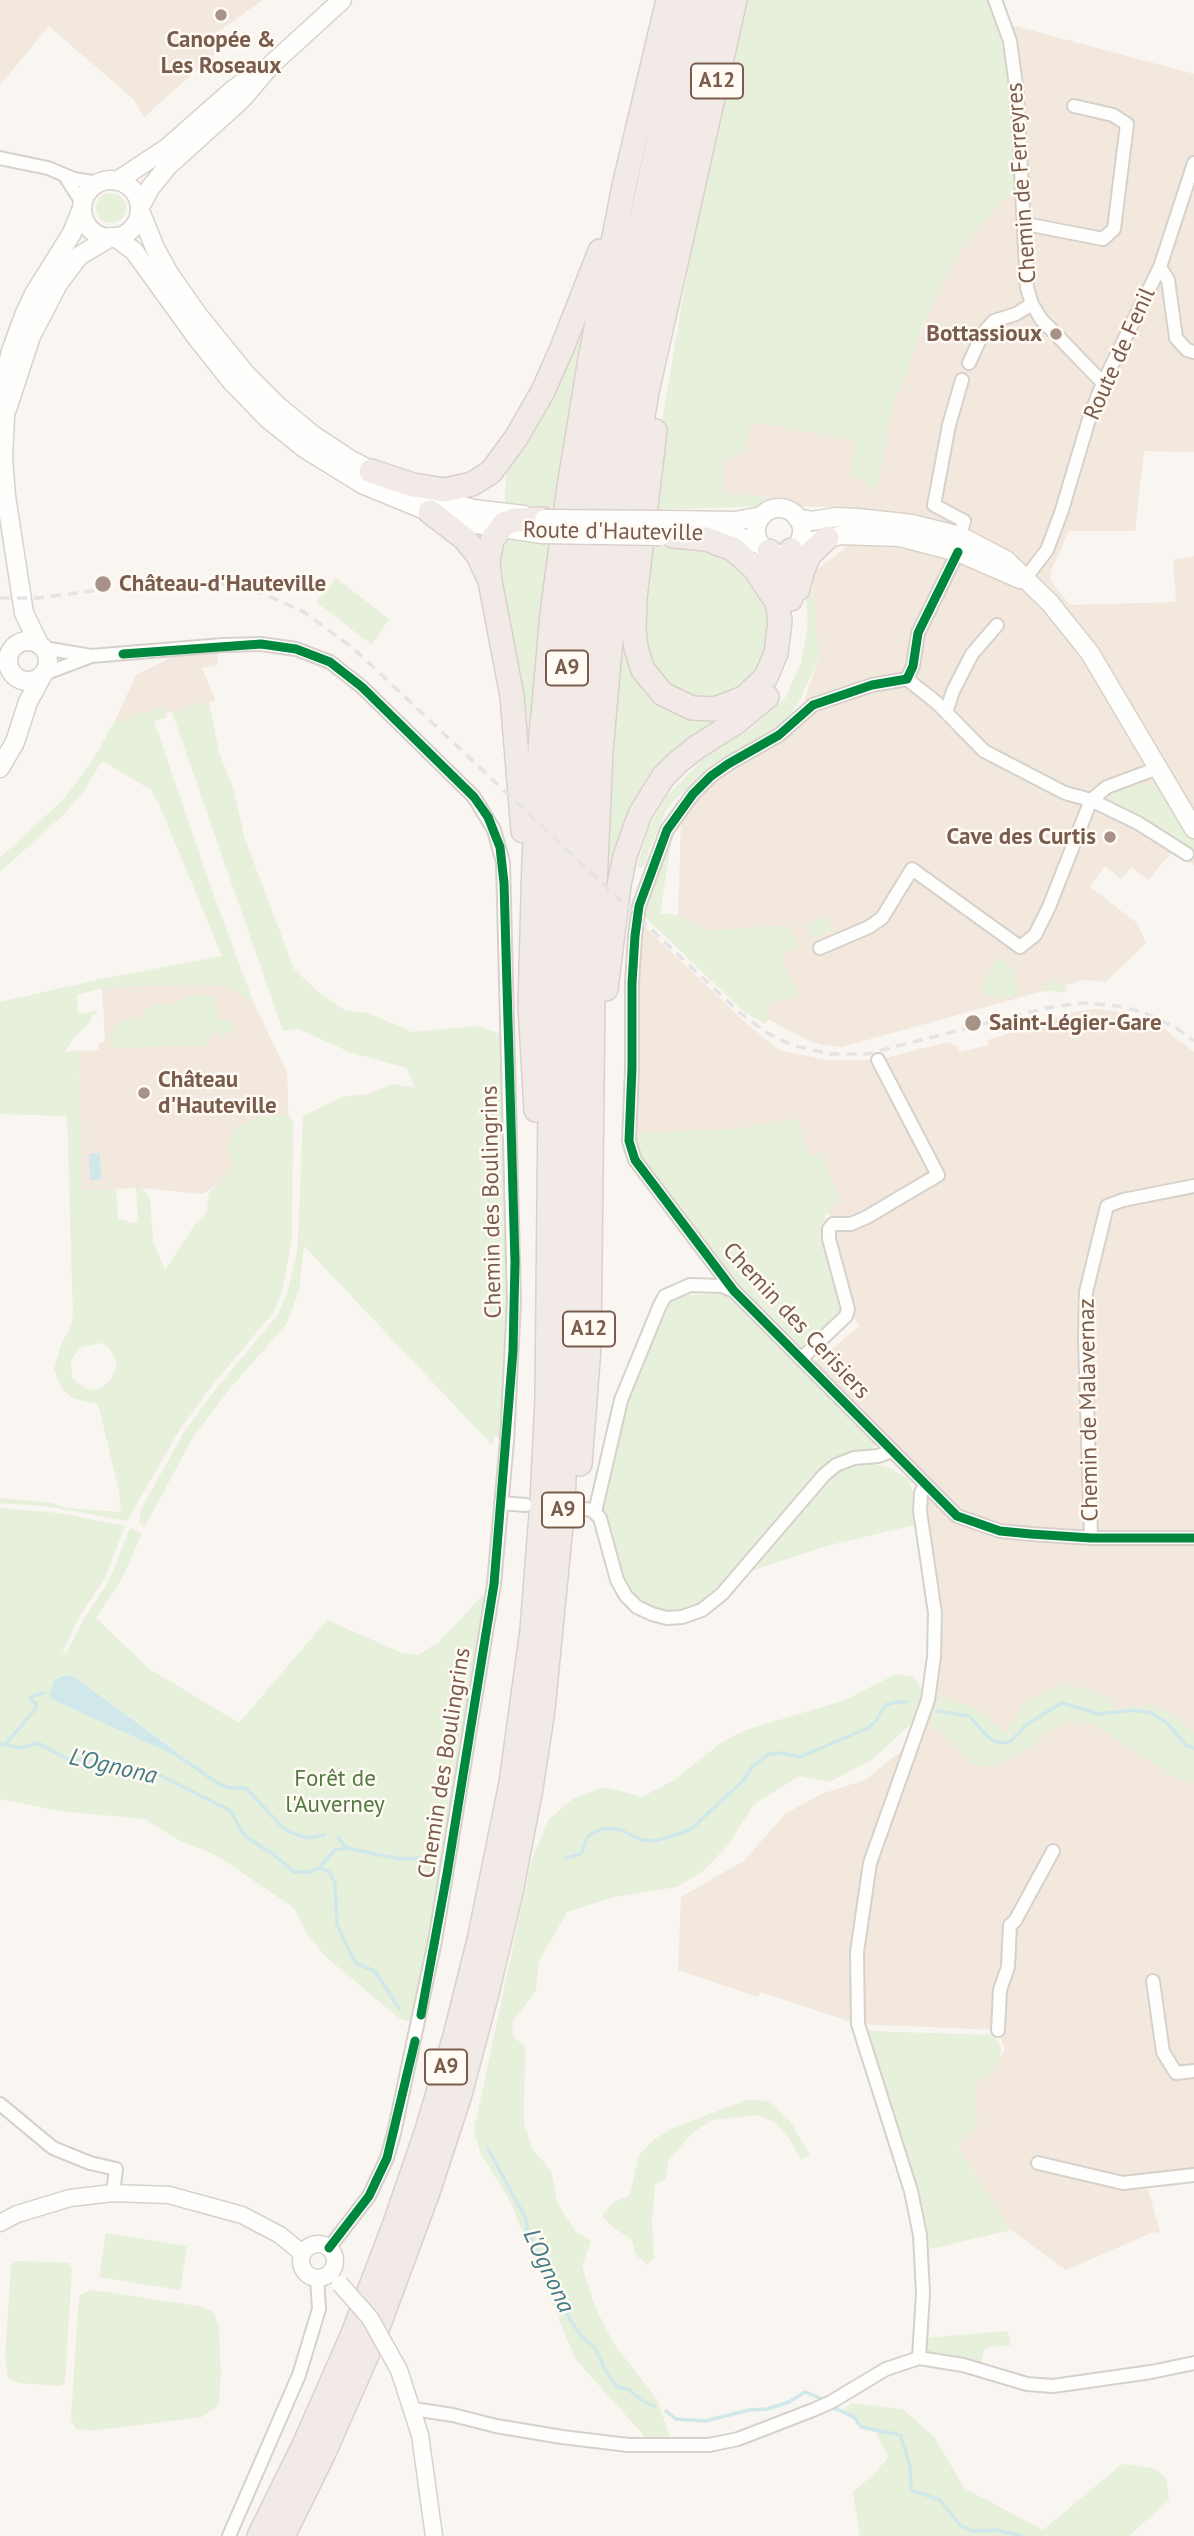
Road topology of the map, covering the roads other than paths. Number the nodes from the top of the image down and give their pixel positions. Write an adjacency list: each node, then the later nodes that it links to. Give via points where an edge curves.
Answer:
1 (342, 0): 7 (main road)
2 (668, 0): 13 (highway)
3 (690, 0): 60 (highway, A9, via 611,362 569,645 551,943)
4 (712, 0): 68 (highway, A9, via 626,390 588,674 574,907 566,1450)
5 (736, 0): 18 (highway, A12)
6 (995, 0): 16 (street, Chemin de Ferreyres, via 1013,54)
7 (272, 64): 12 (main road, via 234,89 156,156); 15 (main road, via 253,88 162,171)
8 (1074, 106): 16 (street, via 1113,115 1127,124 1114,229 1103,239)
9 (0, 158): 11 (street)
10 (1194, 163): 19 (street, Route de Fenil)
11 (65, 176): 12 (street); 14 (street)
12 (108, 182): 14 (main road, via 88,191); 15 (main road, via 132,189)
13 (624, 186): 26 (highway, via 554,367 525,425 494,468 477,482 445,490); 55 (highway, via 577,436 552,614 536,825)
14 (83, 206): 17 (main road, via 89,227); 25 (main road, via 18,332 3,384)
15 (140, 209): 17 (main road, via 131,229); 26 (main road, Route d'Hauteville, via 170,275 245,373 313,435)
16 (1026, 224): 20 (street, Chemin de Ferreyres, via 1027,288)
17 (113, 237): 25 (main road, via 79,257 58,284); 27 (main road, Route d'Hauteville, via 134,251 214,359 267,418 343,473)
18 (679, 248): 39 (highway, via 635,598 638,656 651,682 670,699 699,709 730,705 751,694 771,669); 57 (highway, A12, via 638,443 608,676 594,906)
19 (1160, 267): 21 (street, via 1168,280 1176,338); 24 (street, Route de Fenil)
20 (1032, 304): 22 (street, via 994,321); 24 (street, Chemin de Ferreyres)
21 (1194, 352)
22 (969, 363)
23 (962, 380): 34 (street, via 934,505 964,521)
24 (1103, 383): 36 (street, Route de Fenil, via 1047,550)
25 (2, 415): 38 (main road, via 6,496)
26 (371, 471): 30 (main road, Route d'Hauteville, via 450,503)
27 (430, 512): 31 (main road, Route d'Hauteville); 37 (highway, via 465,539)
28 (762, 516): 29 (main road, via 781,509); 32 (main road, Route d'Hauteville); 35 (main road, via 756,532)
29 (797, 518): 34 (main road, Route d'Hauteville, via 889,520 928,527); 35 (main road, via 802,530)
30 (543, 527): 31 (highway, via 510,521); 32 (main road, Route d'Hauteville, bridge)
31 (499, 529): 37 (highway, via 489,552)
32 (666, 531): 35 (main road, Route d'Hauteville, via 711,532); 39 (highway, via 719,542 739,553)
33 (827, 538): 34 (main road, Route d'Hauteville, via 886,535); 35 (main road, Route d'Hauteville); 39 (highway, via 809,555)
34 (959, 544): 36 (main road, Route d'Hauteville, via 981,561); 46 (street, via 918,633)
35 (780, 548): 39 (highway)
36 (1024, 580): 50 (main road, via 1057,611 1090,653)
37 (490, 581): 55 (highway, via 518,750)
38 (23, 613): 41 (main road); 42 (main road)
39 (786, 616): 57 (highway, via 789,655 778,683 755,709 678,762 650,795 632,833 618,885)
40 (997, 625): 47 (street, via 972,654)
41 (15, 646): 42 (main road, via 28,640); 45 (main road, via 8,660)
42 (42, 646): 43 (street, Chemin des Boulingrins); 44 (main road, via 49,661)
43 (91, 656): 44 (street, Chemin des Boulingrins); 64 (street, Chemin des Boulingrins, via 261,644 312,654 362,687 474,797 488,817 500,847 504,883 515,1262)
44 (43, 675): 45 (main road, via 34,681); 48 (main road)
45 (14, 676): 48 (main road)
46 (907, 679): 47 (street); 59 (street, Chemin des Cerisiers, via 818,702 779,735 711,776 667,830 639,906 632,983 629,1141 635,1160)
47 (946, 712): 51 (street, via 984,751 1065,793)
48 (23, 717): 49 (main road)
49 (0, 768)
50 (1158, 768): 51 (street, via 1107,787); 52 (main road)
51 (1091, 800): 53 (street); 54 (street, via 1049,907 1035,935 1020,947 912,869 882,918)
52 (1194, 829)
53 (1186, 854)
54 (820, 948)
55 (530, 1005): 60 (highway)
56 (878, 1060): 61 (street, via 938,1175 867,1217 851,1224 833,1224 829,1229 848,1309)
57 (592, 1135): 68 (highway, A12, via 589,1347 575,1522 563,1632)
58 (1194, 1186): 66 (street, Chemin de Malavernaz, via 1107,1206 1086,1292)
59 (734, 1291): 61 (street, Chemin des Cerisiers); 62 (street, via 690,1285 666,1296 621,1400 589,1511 603,1526 626,1597 652,1614 682,1618 702,1610 722,1594 824,1475 854,1458)
60 (548, 1348): 85 (highway, A9, via 532,1630 513,1771 479,1940 438,2094 396,2223 333,2381)
61 (801, 1359): 62 (street, Chemin des Cerisiers)
62 (892, 1451): 63 (street, Chemin des Cerisiers)
63 (925, 1485): 66 (street, Chemin des Cerisiers, via 957,1516 984,1527); 81 (street, via 920,1511 935,1613 928,1700 870,1863 858,1952 858,2024 911,2191 920,2235)
64 (501, 1503): 65 (street); 78 (street, Chemin des Boulingrins, via 494,1584 447,1874 394,2133 369,2196)
65 (526, 1504)
66 (1091, 1538): 67 (street, Chemin des Cerisiers)
67 (1194, 1538)
68 (543, 1709): 86 (highway, A9, via 508,1904 446,2139 371,2346)
69 (1053, 1851): 71 (street, via 1010,1926)
70 (1153, 1982): 72 (street, via 1163,2052 1176,2073)
71 (998, 2030)
72 (1194, 2071)
73 (0, 2104): 76 (street, via 53,2148 116,2169)
74 (1038, 2163): 75 (street, via 1123,2183)
75 (1194, 2175)
76 (113, 2193): 77 (street, via 57,2202); 79 (street, via 169,2195 217,2207 280,2235)
77 (0, 2223)
78 (329, 2248): 79 (street, via 318,2244); 80 (street, via 335,2261)
79 (302, 2253): 80 (street, via 302,2267 308,2275)
80 (329, 2278): 83 (street, bridge, via 370,2318); 84 (street, via 299,2375)
81 (919, 2358): 82 (street, via 1027,2384 1054,2386); 83 (street, via 886,2369 813,2410 738,2439 709,2445 602,2442)
82 (1194, 2363)
83 (413, 2409): 87 (street)
84 (229, 2536)
85 (260, 2536)
86 (283, 2536)
87 (434, 2536)

